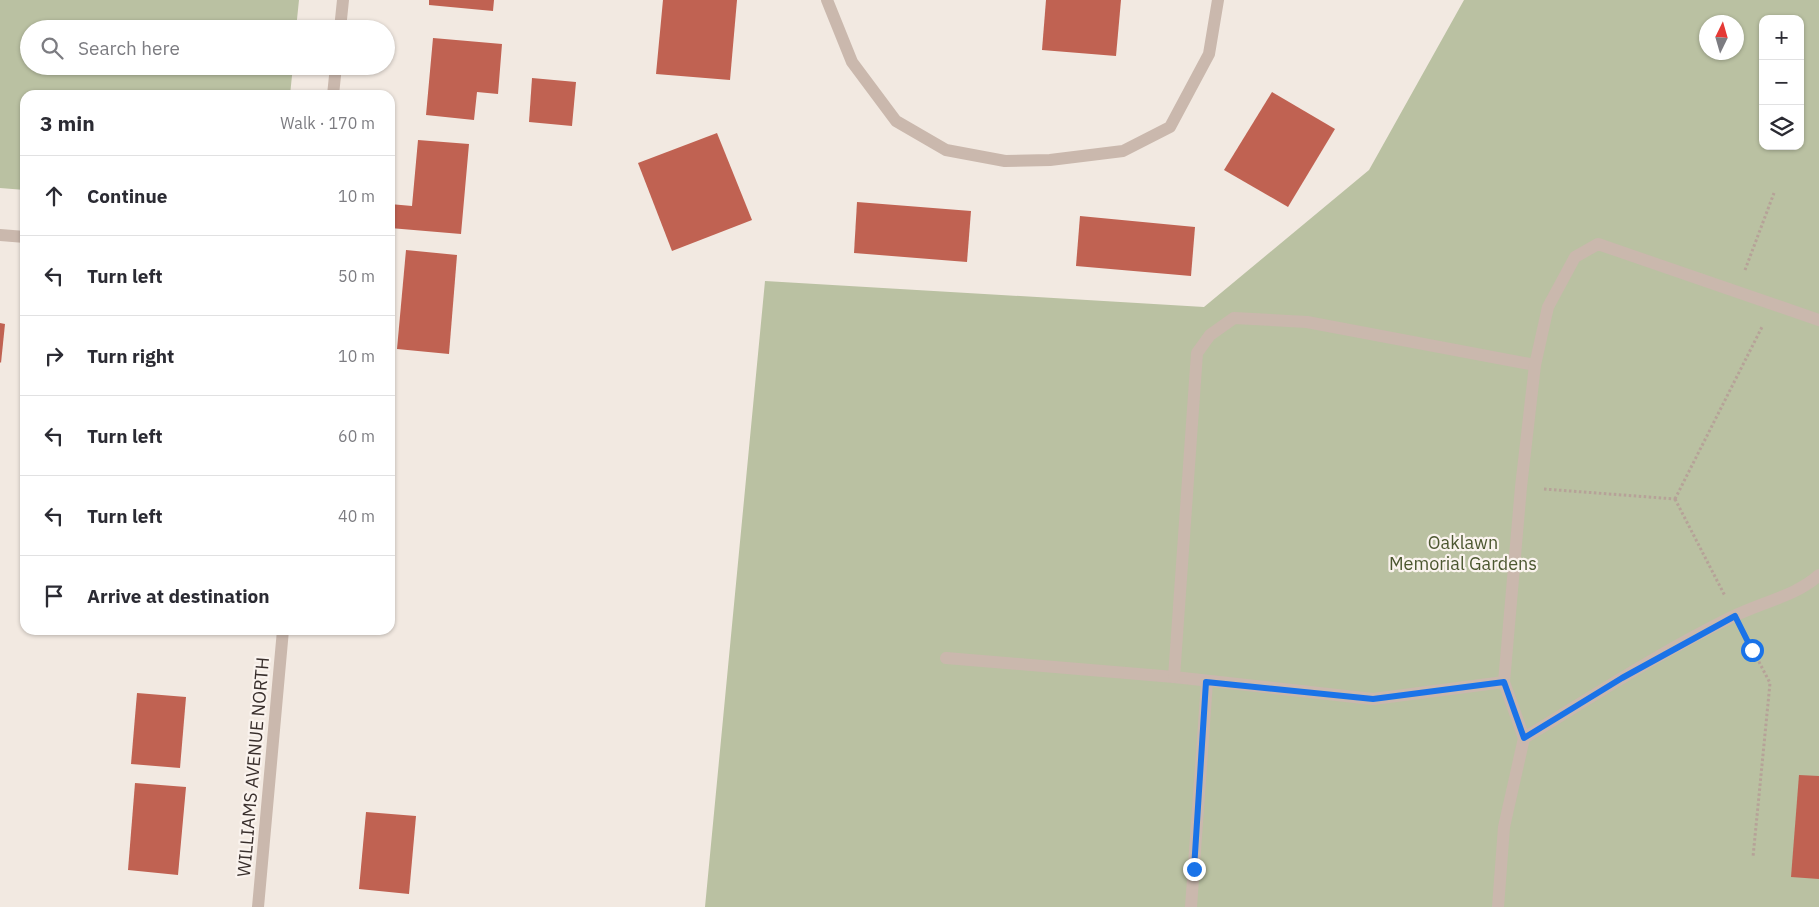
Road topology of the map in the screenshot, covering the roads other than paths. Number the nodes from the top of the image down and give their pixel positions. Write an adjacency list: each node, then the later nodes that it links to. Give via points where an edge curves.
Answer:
1 (343, 0): 4 (street)
2 (827, 0): 3 (street, via 852,62 896,121 946,150 1005,161 1050,160 1123,151 1170,127 1209,54)
3 (1218, 0)
4 (341, 20)
5 (335, 75): 6 (street)
6 (334, 90)
7 (0, 235): 8 (street)
8 (20, 236)
9 (1819, 320): 10 (street, via 1598,244 1575,257 1548,306)
10 (1535, 365): 15 (street, via 1307,322 1234,318 1210,335 1197,353); 17 (street)
11 (1819, 575): 12 (street)
12 (1814, 587): 18 (street, via 1735,616 1622,678)
13 (283, 635): 19 (street, WILLIAMS AVENUE NORTH)
14 (946, 658): 15 (street)
15 (1174, 677): 16 (street)
16 (1206, 682): 17 (street, via 1373,699); 20 (street)
17 (1504, 682): 18 (street)
18 (1524, 738): 21 (street, via 1504,827)
19 (258, 907)
20 (1191, 907)
21 (1498, 907)

